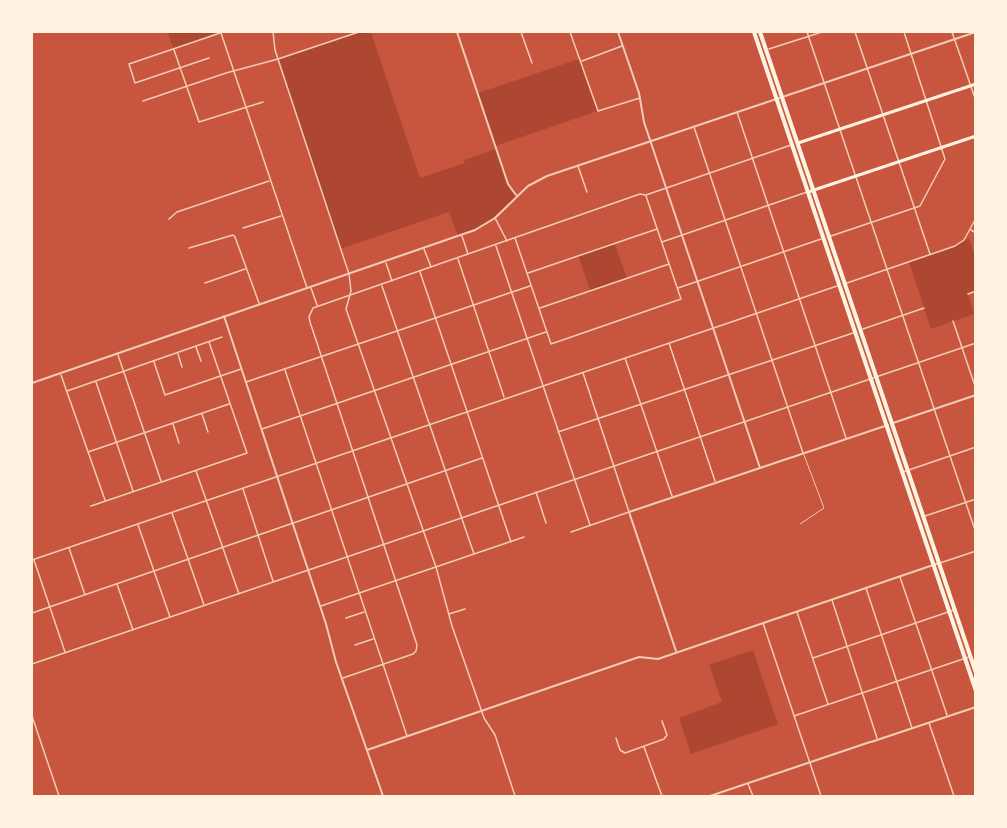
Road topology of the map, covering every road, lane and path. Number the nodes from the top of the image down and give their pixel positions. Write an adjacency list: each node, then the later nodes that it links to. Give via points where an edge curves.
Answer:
1 (222, 32): 19 (street); 28 (street)
2 (273, 32): 23 (street)
3 (359, 32): 23 (street)
4 (457, 32): 60 (street, via 508,184)
5 (521, 32): 25 (street)
6 (570, 32): 24 (street)
7 (618, 32): 18 (street)
8 (754, 32): 20 (highway)
9 (760, 32): 20 (highway)
10 (807, 32): 16 (street)
11 (822, 32): 16 (street)
12 (855, 32): 27 (street)
13 (904, 32): 21 (street)
14 (952, 32): 17 (street)
15 (975, 32): 17 (street)
16 (808, 36): 20 (street); 29 (street)
17 (955, 39): 21 (street); 32 (street)
18 (623, 46): 24 (street); 34 (street)
19 (174, 49): 26 (street); 26 (street, via 129,64 135,83)
20 (764, 51): 33 (highway); 35 (highway)
21 (911, 54): 27 (street); 36 (street)
22 (209, 58): 26 (street)
23 (278, 60): 28 (street); 95 (street)
24 (580, 61): 34 (street, via 598,111)
25 (532, 63)
26 (180, 67): 31 (street)
27 (868, 68): 29 (street); 42 (street)
28 (235, 72): 31 (street); 40 (street)
29 (824, 83): 33 (street); 44 (street)
30 (975, 84): 32 (main road)
31 (187, 86): 37 (street); 40 (street, via 199,122)
32 (970, 86): 36 (main road); 38 (street)
33 (782, 97): 35 (street); 47 (highway)
34 (640, 98): 46 (street)
35 (777, 98): 41 (street); 48 (highway)
36 (927, 100): 42 (main road); 49 (street)
37 (143, 101)
38 (975, 101)
39 (263, 102): 40 (street)
40 (246, 107): 55 (street)
41 (737, 112): 43 (street); 50 (street)
42 (883, 114): 44 (main road); 51 (street)
43 (694, 126): 46 (street); 53 (street)
44 (840, 129): 47 (main road); 54 (street)
45 (975, 136): 49 (main road)
46 (651, 141): 52 (street); 56 (street)
47 (798, 143): 48 (main road); 57 (highway)
48 (792, 145): 50 (street); 57 (highway)
49 (942, 147): 51 (main road); 62 (street, via 945,159 923,203)
50 (753, 159): 53 (street); 61 (street)
51 (899, 161): 54 (main road); 62 (street)
52 (578, 165): 58 (street); 60 (street, via 536,181)
53 (709, 173): 56 (street); 67 (street)
54 (856, 176): 57 (main road); 68 (street)
55 (270, 181): 63 (street); 66 (street, via 177,212)
56 (666, 188): 59 (street); 74 (street)
57 (811, 191): 61 (street); 76 (highway); 77 (highway)
58 (587, 192)
59 (646, 195): 70 (street); 75 (street)
60 (517, 196): 64 (street)
61 (768, 205): 67 (street); 83 (street)
62 (914, 208): 68 (street); 85 (street)
63 (282, 215): 69 (street); 103 (street)
64 (495, 218): 73 (street); 78 (street)
65 (975, 218): 71 (street)
66 (169, 219)
67 (725, 220): 74 (street); 89 (street)
68 (871, 222): 76 (street); 92 (street)
69 (243, 228)
70 (657, 229): 79 (street); 94 (street)
71 (970, 230): 72 (street); 85 (street, via 961,242)
72 (975, 233)
73 (462, 235): 82 (street); 84 (street)
74 (682, 235): 79 (street); 97 (street)
75 (515, 237): 78 (street); 94 (street)
76 (830, 237): 77 (street); 99 (highway)
77 (824, 238): 83 (street); 102 (highway)
78 (507, 241): 80 (street)
79 (662, 242): 88 (street)
80 (495, 245): 84 (street); 106 (street)
81 (189, 248): 91 (street, via 233,235)
82 (424, 248): 87 (street); 90 (street)
83 (784, 252): 89 (street); 109 (street)
84 (468, 254): 86 (street)
85 (930, 254): 92 (street)
86 (458, 258): 90 (street); 112 (street)
87 (385, 262): 95 (street); 96 (street)
88 (670, 263): 104 (street); 113 (street)
89 (741, 266): 97 (street); 115 (street)
90 (431, 268): 93 (street)
91 (246, 269): 98 (street); 110 (street)
92 (887, 269): 99 (street); 117 (street)
93 (419, 271): 96 (street); 118 (street)
94 (527, 273): 101 (street)
95 (349, 274): 103 (street); 108 (street)
96 (392, 280): 100 (street)
97 (698, 281): 104 (street); 120 (street)
98 (205, 283)
99 (845, 284): 102 (street); 121 (highway)
100 (382, 285): 108 (street); 122 (street)
101 (531, 285): 106 (street); 113 (street)
102 (840, 285): 109 (street); 124 (highway)
103 (309, 287): 110 (street); 111 (street)
104 (678, 288): 123 (street, via 679,300 551,344)
105 (975, 291): 107 (street)
106 (511, 292): 112 (street); 126 (street)
107 (968, 294)
108 (349, 295): 111 (street); 130 (street, via 346,309)
109 (800, 298): 115 (street); 132 (street)
110 (259, 304): 116 (street)
111 (317, 305): 137 (street, via 310,313 310,322)
112 (473, 305): 118 (street); 134 (street)
113 (539, 308): 123 (street)
114 (924, 308): 117 (street)
115 (756, 313): 120 (street); 139 (street)
116 (224, 316): 135 (street); 145 (street)
117 (903, 316): 121 (street); 142 (street)
118 (435, 318): 122 (street); 143 (street)
119 (953, 321): 133 (street)
120 (713, 328): 128 (street); 150 (street)
121 (861, 330): 124 (street); 152 (highway)
122 (397, 331): 130 (street); 153 (street)
123 (547, 332): 126 (street)
124 (855, 332): 132 (street); 154 (highway)
125 (222, 337): 127 (street)
126 (527, 339): 134 (street); 158 (street)
127 (209, 342): 131 (street); 151 (street)
128 (669, 342): 138 (street); 159 (street)
129 (975, 343): 133 (street)
130 (359, 344): 137 (street); 161 (street)
131 (195, 346): 136 (street); 141 (street)
132 (815, 346): 139 (street); 163 (street)
133 (962, 348): 142 (street); 160 (street)
134 (489, 352): 143 (street); 165 (street)
135 (117, 353): 147 (street); 149 (street)
136 (177, 353): 140 (street); 144 (street)
137 (322, 357): 146 (street); 167 (street)
138 (625, 357): 148 (street); 168 (street)
139 (772, 360): 150 (street); 169 (street)
140 (153, 361): 147 (street); 151 (street, via 165,395)
141 (201, 361)
142 (918, 362): 152 (street); 170 (street)
143 (451, 364): 153 (street); 171 (street)
144 (182, 367)
145 (242, 368): 151 (street); 156 (street)
146 (285, 370): 156 (street); 173 (street)
147 (123, 372): 155 (street); 183 (street)
148 (582, 372): 158 (street); 174 (street)
149 (61, 373): 157 (street); 162 (street)
150 (729, 374): 159 (street); 175 (street)
151 (220, 376): 166 (street)
152 (876, 376): 154 (street); 177 (highway)
153 (413, 377): 161 (street); 178 (street)
154 (871, 379): 163 (street); 179 (highway)
155 (96, 381): 162 (street); 187 (street)
156 (246, 382): 180 (street)
157 (32, 383)
158 (543, 385): 165 (street); 182 (street)
159 (684, 389): 168 (street); 184 (street)
160 (975, 389)
161 (375, 390): 167 (street); 185 (street)
162 (67, 391): 192 (street)
163 (831, 392): 169 (street); 186 (street)
164 (975, 395): 170 (street)
165 (505, 398): 171 (street)
166 (230, 403): 172 (street); 199 (street, via 247,453)
167 (337, 404): 173 (street); 190 (street)
168 (641, 404): 174 (street); 191 (street)
169 (788, 406): 175 (street); 193 (street)
170 (934, 409): 177 (street); 194 (street)
171 (467, 411): 178 (street); 195 (street)
172 (202, 413): 176 (street); 181 (street)
173 (300, 416): 180 (street); 196 (street)
174 (598, 419): 182 (street); 197 (street)
175 (744, 421): 184 (street); 198 (street)
176 (173, 423): 183 (street); 188 (street)
177 (892, 423): 179 (street); 201 (highway)
178 (429, 424): 185 (street); 200 (street)
179 (887, 425): 186 (street); 202 (highway)
180 (262, 429): 203 (street)
181 (208, 432)
182 (558, 432): 204 (street)
183 (144, 433): 187 (street); 205 (street)
184 (700, 436): 191 (street); 207 (street)
185 (392, 437): 190 (street); 206 (street)
186 (846, 439): 193 (street)
187 (117, 442): 192 (street); 209 (street)
188 (179, 443)
189 (975, 447): 194 (street)
190 (353, 450): 196 (street); 211 (street)
191 (657, 451): 197 (street); 212 (street)
192 (88, 452): 214 (street)
193 (803, 453): 198 (street); 227 (lane, via 824,508)
194 (950, 456): 201 (street); 216 (street)
195 (482, 458): 200 (street); 217 (street)
196 (315, 463): 203 (street); 219 (street)
197 (613, 465): 204 (street); 221 (street)
198 (760, 468): 207 (street)
199 (196, 470): 205 (street); 215 (street)
200 (445, 470): 206 (street); 222 (street)
201 (907, 470): 202 (street); 223 (highway)
202 (902, 472): 223 (highway)
203 (278, 476): 208 (street); 224 (street)
204 (574, 479): 210 (street); 228 (street)
205 (161, 482): 209 (street)
206 (408, 483): 211 (street); 229 (street)
207 (716, 483): 212 (street)
208 (243, 488): 215 (street); 232 (street)
209 (134, 492): 214 (street)
210 (536, 492): 217 (street); 225 (street)
211 (369, 497): 219 (street); 235 (street)
212 (672, 497): 221 (street)
213 (975, 499): 216 (street)
214 (106, 501): 218 (street)
215 (207, 501): 220 (street); 236 (street)
216 (965, 502): 223 (street); 231 (street)
217 (498, 504): 222 (street); 234 (street)
218 (91, 506)
219 (331, 510): 224 (street); 240 (street)
220 (172, 512): 226 (street); 241 (street)
221 (629, 512): 228 (street); 276 (street)
222 (461, 516): 229 (street); 239 (street)
223 (921, 517): 243 (highway); 244 (highway)
224 (293, 523): 232 (street); 246 (street)
225 (546, 523)
226 (138, 524): 237 (street); 247 (street)
227 (800, 524)
228 (590, 525): 230 (street)
229 (423, 530): 235 (street); 245 (street)
230 (571, 532)
231 (975, 533)
232 (258, 535): 236 (street); 250 (street)
233 (524, 537): 234 (street)
234 (511, 542): 239 (street)
235 (385, 543): 240 (street); 249 (street)
236 (222, 547): 241 (street); 254 (street)
237 (69, 548): 242 (street); 255 (street)
238 (975, 551): 243 (street)
239 (474, 554): 245 (street)
240 (347, 557): 246 (street); 253 (street)
241 (188, 559): 247 (street); 257 (street)
242 (33, 560): 259 (street)
243 (939, 563): 244 (street); 261 (highway)
244 (934, 565): 248 (street); 264 (highway)
245 (436, 567): 249 (street); 266 (street)
246 (308, 570): 250 (street); 258 (street)
247 (153, 571): 251 (street); 267 (street)
248 (900, 576): 252 (street); 270 (street)
249 (397, 580): 253 (street); 283 (street, via 417,645 416,651)
250 (273, 581): 254 (street)
251 (117, 584): 255 (street); 271 (street)
252 (866, 588): 256 (street); 272 (street)
253 (359, 593): 258 (street); 262 (street)
254 (239, 594): 257 (street)
255 (85, 595): 259 (street)
256 (831, 599): 263 (street); 275 (street)
257 (204, 605): 267 (street)
258 (320, 606): 286 (street)
259 (50, 607): 265 (street); 277 (street)
260 (465, 609): 266 (street)
261 (955, 610): 264 (street); 279 (highway)
262 (365, 611): 268 (street); 273 (street)
263 (797, 611): 269 (street); 280 (street)
264 (950, 612): 270 (street); 281 (highway)
265 (32, 613)
266 (448, 615): 292 (street)
267 (170, 617): 271 (street)
268 (346, 618)
269 (763, 622): 276 (street); 294 (street)
270 (916, 623): 272 (street); 284 (street)
271 (133, 630): 277 (street)
272 (881, 635): 275 (street); 287 (street)
273 (374, 639): 274 (street); 283 (street)
274 (355, 645)
275 (847, 646): 280 (street); 289 (street)
276 (676, 652): 292 (street, via 658,658 639,657)
277 (65, 653): 282 (street)
278 (975, 655): 279 (street)
279 (970, 656): 281 (street); 285 (highway)
280 (813, 658): 290 (street)
281 (965, 658): 284 (street); 288 (highway)
282 (32, 664)
283 (383, 665): 286 (street); 299 (street)
284 (931, 670): 287 (street); 295 (street)
285 (975, 673)
286 (342, 678): 303 (street)
287 (897, 681): 289 (street); 298 (street)
288 (975, 691)
289 (862, 693): 290 (street); 301 (street)
290 (829, 705): 294 (street)
291 (975, 707): 295 (street)
292 (482, 710): 299 (street); 308 (street, via 495,735)
293 (32, 716): 306 (street)
294 (794, 716): 304 (street)
295 (947, 716): 297 (street)
296 (662, 721): 302 (street, via 666,737)
297 (929, 723): 298 (street); 313 (street)
298 (912, 728): 301 (street)
299 (407, 736): 303 (street)
300 (616, 738): 302 (street, via 622,752)
301 (878, 740): 304 (street)
302 (644, 746): 309 (street)
303 (367, 750): 307 (street)
304 (810, 763): 305 (street); 312 (street)
305 (748, 783): 310 (street); 311 (street)
306 (59, 796)
307 (383, 796)
308 (515, 796)
309 (662, 796)
310 (710, 796)
311 (753, 796)
312 (821, 796)
313 (954, 796)

